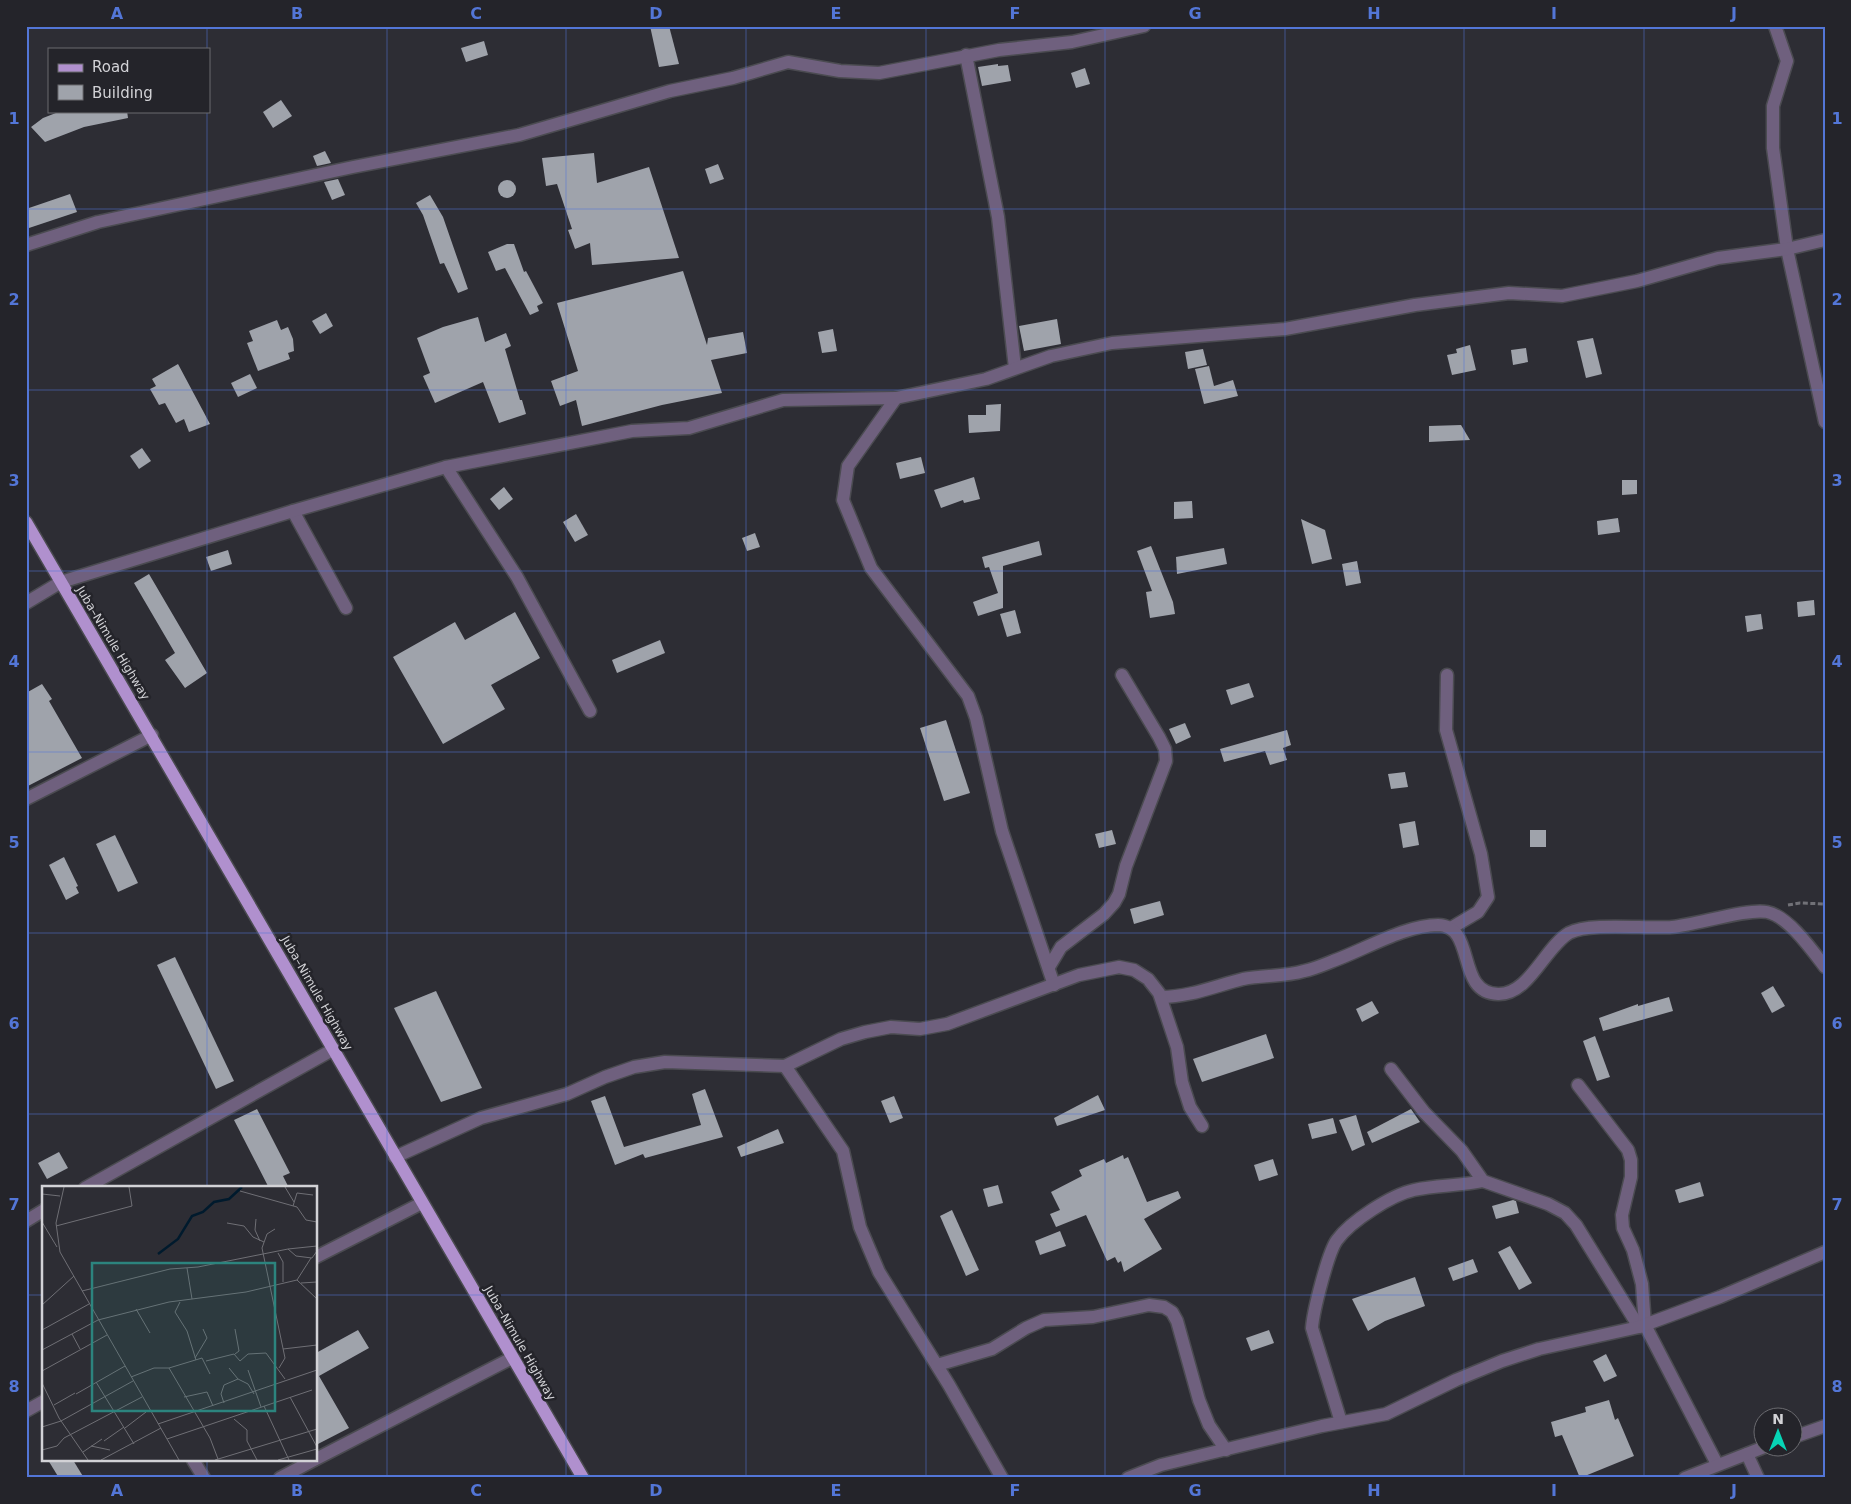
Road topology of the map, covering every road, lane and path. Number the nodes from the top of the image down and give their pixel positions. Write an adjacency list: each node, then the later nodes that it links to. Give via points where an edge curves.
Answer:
1 (1144, 26): 3 (street, via 1072,42)
2 (1775, 26): 6 (street, via 1787,61 1774,106 1772,148)
3 (966, 55): 5 (street, via 879,73 840,71 788,62 670,91 519,135 98,222); 7 (street, via 998,217)
4 (1825, 240): 6 (street)
5 (26, 245)
6 (1787, 249): 7 (street, via 1718,258 1637,281 1562,296 1509,293 1415,305 1285,329 1112,343 1051,356); 9 (street)
7 (1016, 368): 8 (street, via 986,380)
8 (896, 398): 10 (street, via 783,400 689,428 632,431); 24 (street, via 848,466 843,500 871,568 968,696 1002,831)
9 (1825, 422)
10 (446, 467): 11 (street); 18 (street, via 516,577)
11 (293, 510): 13 (street); 15 (street)
12 (26, 522): 13 (main road, Juba–Nimule Highway)
13 (61, 582): 14 (street); 19 (main road, Juba–Nimule Highway)
14 (26, 602)
15 (346, 608)
16 (1122, 675): 24 (street, via 1159,737 1166,761 1114,903 1060,947)
17 (1447, 675): 23 (street, via 1446,730 1481,854 1488,897 1478,912)
18 (590, 711)
19 (152, 735): 20 (street); 28 (main road, Juba–Nimule Highway)
20 (26, 799)
21 (1825, 904): 22 (path, via 1800,903)
22 (1767, 912): 23 (street, via 1694,925 1578,929 1555,944 1523,984 1498,994 1488,992 1471,975 1458,934); 25 (street, via 1779,917)
23 (1450, 928): 27 (street, via 1438,925 1409,929 1304,972 1243,979 1181,997)
24 (1049, 967): 26 (street)
25 (1825, 967)
26 (1054, 985): 27 (street, via 1087,973 1119,967 1134,970 1148,979); 29 (street, via 947,1024 920,1030 891,1027 841,1039)
27 (1161, 997): 32 (street, via 1177,1047 1182,1082 1190,1107)
28 (334, 1050): 33 (main road, Juba–Nimule Highway); 35 (street)
29 (785, 1066): 33 (street, via 665,1062 634,1067 567,1094 481,1118); 43 (street, via 843,1151 860,1227 879,1272)
30 (1391, 1069): 34 (street, via 1424,1112 1462,1151)
31 (1578, 1084): 41 (street, via 1628,1150 1631,1160 1631,1177 1622,1215 1623,1228 1642,1284)
32 (1202, 1126)
33 (395, 1157): 36 (main road, Juba–Nimule Highway)
34 (1483, 1181): 41 (street, via 1548,1204 1565,1214 1585,1236); 46 (street, via 1413,1190 1388,1201 1350,1226 1336,1242 1313,1314 1312,1328)
35 (88, 1186)
36 (422, 1203): 40 (street); 42 (main road, Juba–Nimule Highway)
37 (42, 1211): 38 (street)
38 (26, 1221)
39 (1825, 1252): 41 (street)
40 (318, 1256)
41 (1642, 1326): 46 (street, via 1530,1352 1456,1380 1386,1414); 55 (street)
42 (512, 1358): 52 (street); 58 (main road, Juba–Nimule Highway)
43 (937, 1365): 49 (street, via 992,1349 1044,1320 1093,1317 1149,1305 1164,1307 1177,1321 1198,1400 1209,1425); 59 (street)
44 (42, 1402): 45 (street)
45 (26, 1411)
46 (1341, 1422): 49 (street)
47 (1825, 1426): 48 (street)
48 (1804, 1433)
49 (1226, 1450): 60 (street, via 1161,1465)
50 (1754, 1451): 51 (street)
51 (1747, 1454): 55 (street); 62 (street)
52 (318, 1458)
53 (194, 1462): 56 (street)
54 (311, 1462): 57 (street)
55 (1717, 1464): 61 (street)
56 (204, 1478)
57 (280, 1478)
58 (583, 1478)
59 (1002, 1478)
60 (1128, 1478)
61 (1685, 1478)
62 (1758, 1478)

